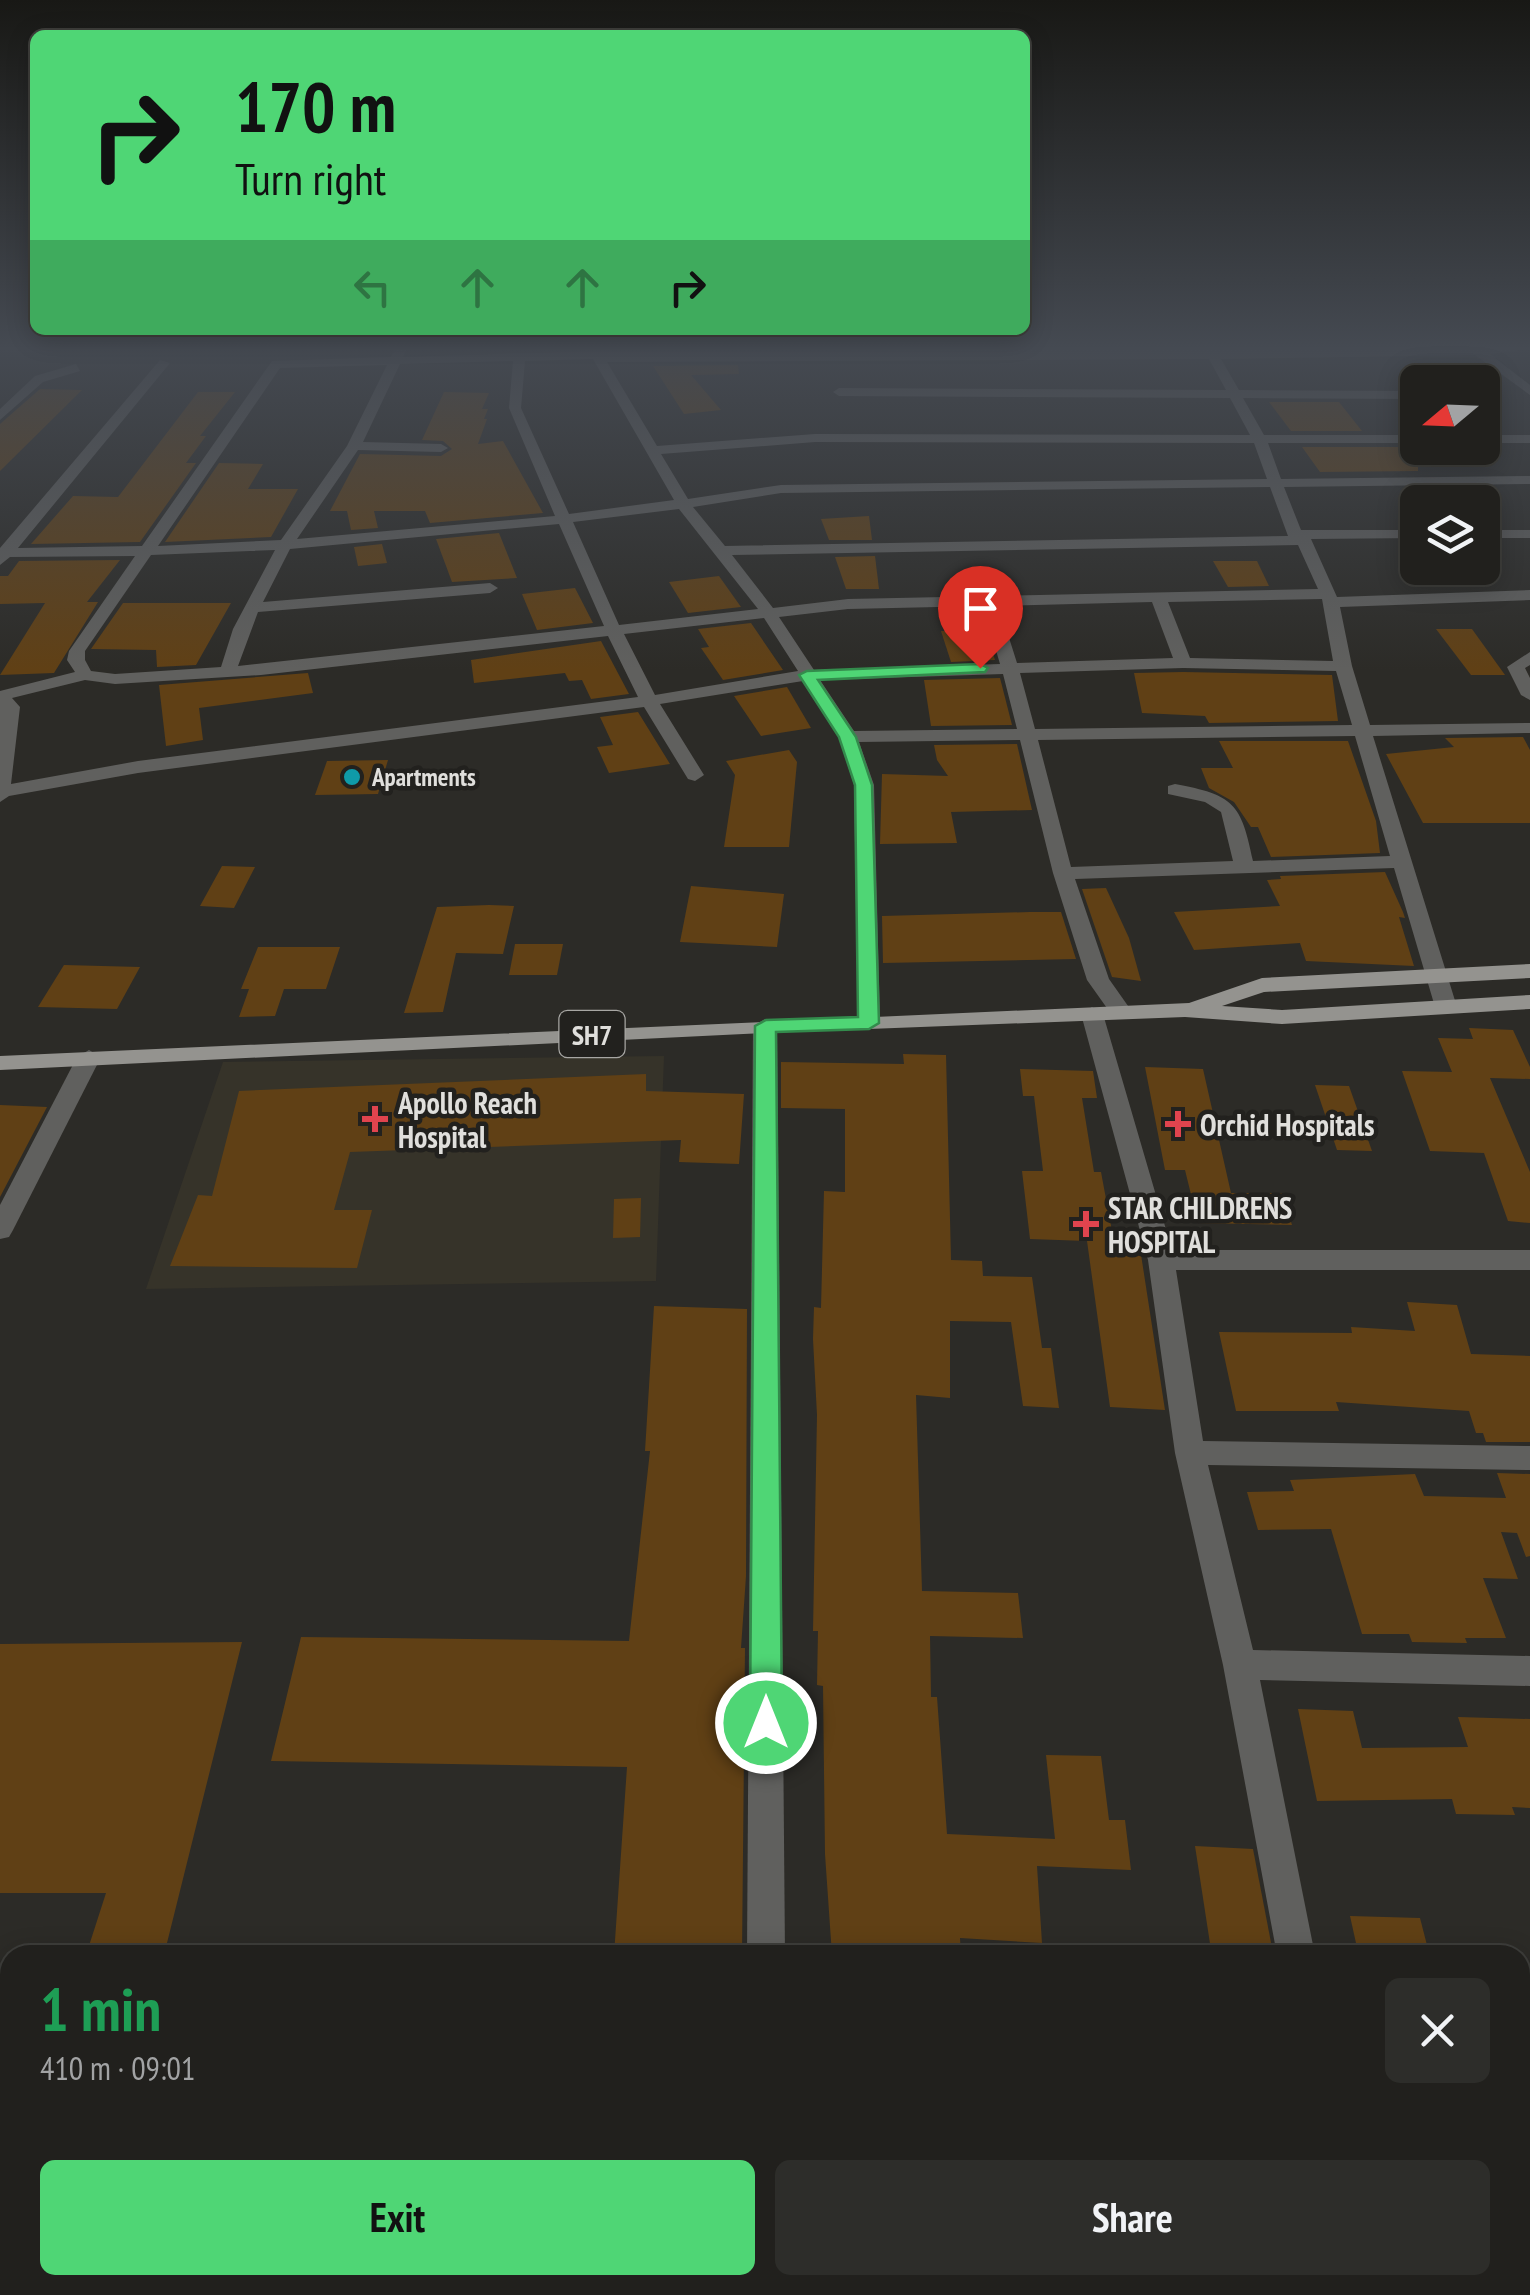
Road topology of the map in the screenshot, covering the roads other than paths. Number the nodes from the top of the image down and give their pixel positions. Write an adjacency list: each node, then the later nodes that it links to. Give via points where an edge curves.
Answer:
1 (86, 456): 18 (street)
2 (212, 456): 17 (street)
3 (347, 456): 15 (street)
4 (535, 456): 10 (street)
5 (654, 456): 9 (street)
6 (1266, 456): 8 (street)
7 (1530, 480): 8 (street)
8 (1278, 485): 9 (street, via 810,487); 14 (street)
9 (684, 505): 10 (street); 16 (street)
10 (562, 519): 15 (street); 26 (street)
11 (1400, 534): 14 (street)
12 (1500, 534): 13 (street)
13 (1530, 534)
14 (1299, 537): 16 (street); 22 (street)
15 (283, 548): 17 (street); 24 (street)
16 (718, 551): 25 (street)
17 (146, 552): 18 (street); 32 (street, via 78,652)
18 (2, 556)
19 (490, 588): 24 (street)
20 (1530, 595): 22 (street)
21 (1158, 598): 22 (street); 23 (street); 28 (street)
22 (1328, 598): 29 (street)
23 (990, 602): 25 (street); 30 (street)
24 (252, 608): 31 (street)
25 (767, 610): 26 (street); 33 (street)
26 (614, 630): 31 (street); 36 (street)
27 (1530, 657): 34 (street, via 1516,667)
28 (1183, 663): 29 (street); 30 (street)
29 (1343, 666): 37 (street)
30 (1012, 667): 33 (street); 39 (street)
31 (228, 672): 32 (street)
32 (85, 675): 35 (street)
33 (807, 675): 36 (street); 40 (street)
34 (1530, 695)
35 (0, 696): 43 (street, via 11,707)
36 (649, 701): 41 (street); 43 (street, via 138,767)
37 (1362, 728): 38 (street); 39 (street); 44 (street)
38 (1530, 728)
39 (1024, 732): 40 (street); 46 (street)
40 (848, 737): 53 (street, via 864,785)
41 (695, 775)
42 (1175, 790): 45 (street, via 1221,798 1231,808)
43 (1, 794)
44 (1405, 862): 45 (street); 48 (street)
45 (1244, 866): 46 (street)
46 (1063, 873): 52 (street)
47 (1530, 971): 48 (main road, SH7)
48 (1434, 978): 50 (street); 51 (main road, SH7, via 1262,985)
49 (1530, 1002): 50 (main road, SH7)
50 (1446, 1007): 51 (main road, SH7, via 1282,1017)
51 (1185, 1010): 52 (main road, SH7)
52 (1107, 1013): 53 (main road, SH7); 58 (street)
53 (869, 1023): 54 (main road, SH7)
54 (766, 1026): 55 (main road, SH7); 64 (street)
55 (90, 1058): 56 (main road, SH7); 57 (street)
56 (0, 1063)
57 (0, 1230)
58 (1160, 1260): 59 (street); 60 (street)
59 (1530, 1260)
60 (1190, 1453): 61 (street); 62 (street)
61 (1530, 1458)
62 (1240, 1664): 63 (street); 65 (street)
63 (1530, 1671)
64 (766, 1945)
65 (1294, 1945)

